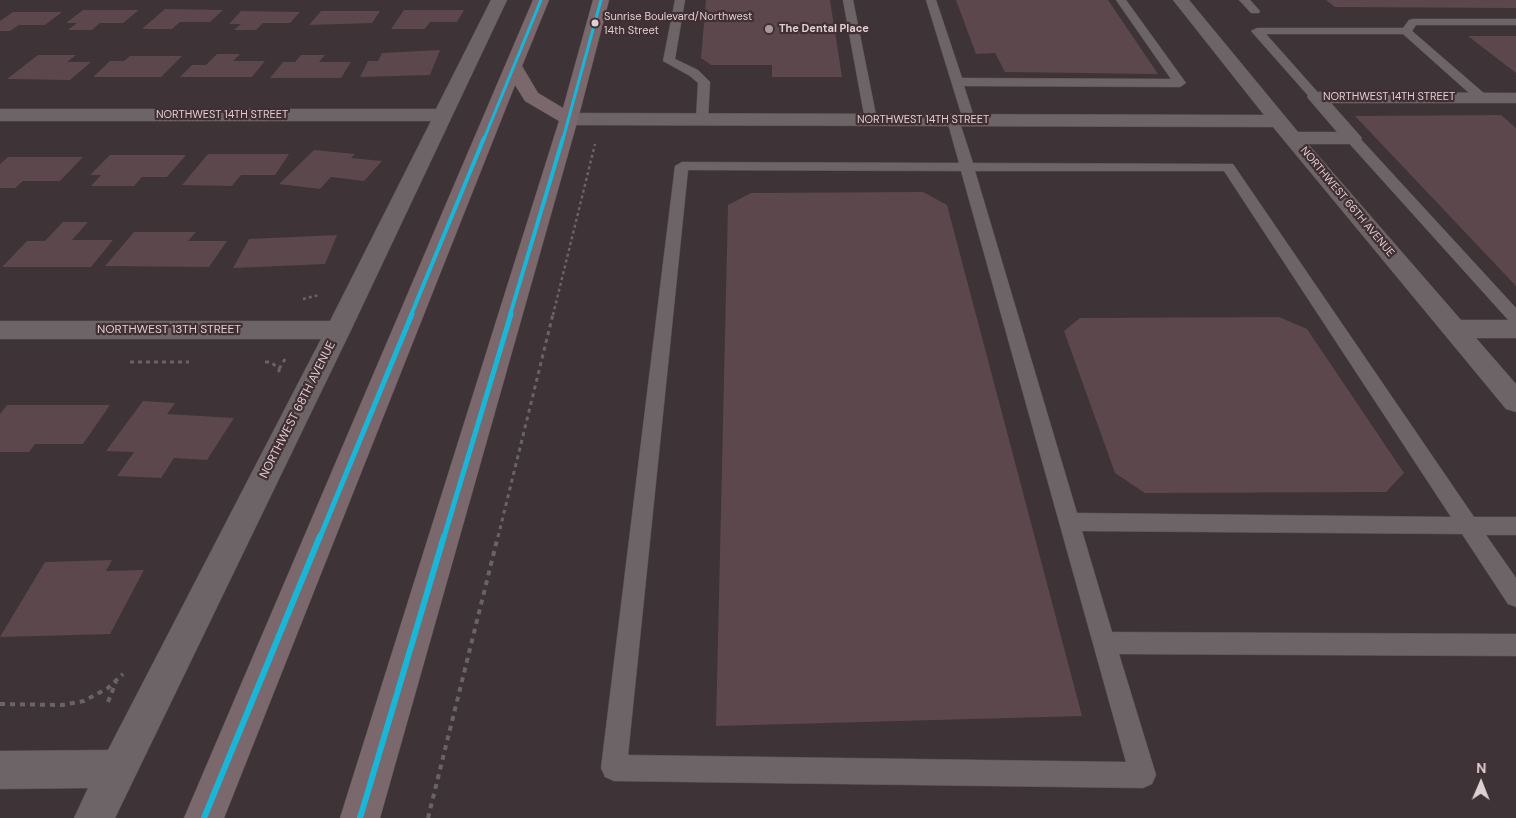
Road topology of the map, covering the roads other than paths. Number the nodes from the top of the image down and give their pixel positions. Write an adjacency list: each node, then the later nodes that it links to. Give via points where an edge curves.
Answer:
1 (499, 0): 19 (street, NORTHWEST 68TH AVENUE)
2 (541, 0): 13 (highway)
3 (601, 0): 20 (highway)
4 (680, 0): 21 (lane, via 669,61 704,82)
5 (848, 0): 22 (lane)
6 (931, 0): 14 (lane)
7 (1121, 0): 14 (lane, via 1180,83)
8 (1181, 0): 24 (street, NORTHWEST 66TH AVENUE)
9 (1244, 0): 10 (lane)
10 (1255, 11)
11 (1516, 22): 12 (lane, via 1413,22)
12 (1406, 31): 15 (lane, via 1257,31); 16 (lane)
13 (514, 67): 20 (highway, via 531,97); 43 (highway)
14 (957, 82): 23 (lane)
15 (1316, 97): 16 (street, NORTHWEST 14TH STREET); 26 (street, NORTHWEST 14TH STREET)
16 (1482, 98): 17 (street, NORTHWEST 14TH STREET)
17 (1516, 98)
18 (0, 115): 19 (street, NORTHWEST 14TH STREET)
19 (443, 115): 32 (street, NORTHWEST 68TH AVENUE)
20 (569, 119): 21 (street, NORTHWEST 14TH STREET); 44 (highway)
21 (702, 119): 22 (street, NORTHWEST 14TH STREET)
22 (871, 120): 23 (street, NORTHWEST 14TH STREET)
23 (961, 120): 24 (street, NORTHWEST 14TH STREET); 27 (lane)
24 (1278, 120): 25 (street, NORTHWEST 66TH AVENUE)
25 (1292, 138): 26 (street); 29 (street, NORTHWEST 66TH AVENUE)
26 (1352, 138): 28 (lane)
27 (967, 167): 34 (lane); 35 (lane, via 1228,167); 38 (lane, via 682,166 614,768 1143,775)
28 (1516, 318)
29 (1455, 329): 30 (street); 33 (street, NORTHWEST 66TH AVENUE)
30 (1516, 329)
31 (0, 330): 32 (street, NORTHWEST 13TH STREET)
32 (338, 330): 40 (street, NORTHWEST 68TH AVENUE)
33 (1516, 402)
34 (1069, 522): 35 (lane); 38 (lane)
35 (1468, 525): 36 (lane); 37 (lane)
36 (1516, 526)
37 (1516, 597)
38 (1104, 643): 39 (lane)
39 (1516, 645)
40 (118, 769): 41 (street); 42 (street, NORTHWEST 68TH AVENUE)
41 (0, 770)
42 (94, 818)
43 (204, 818)
44 (360, 818)

